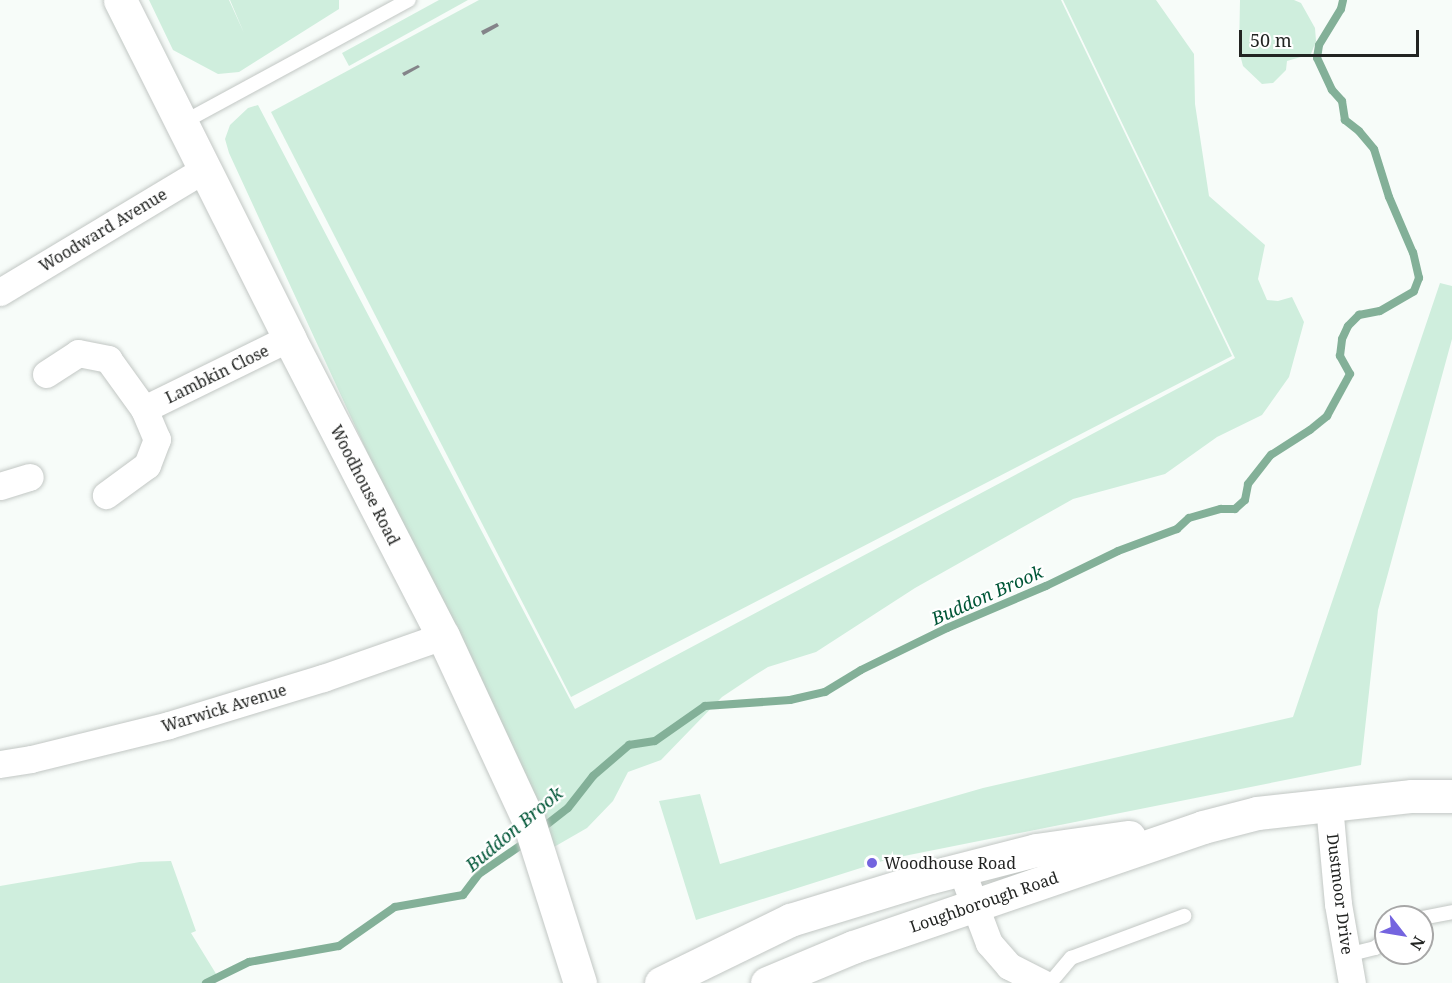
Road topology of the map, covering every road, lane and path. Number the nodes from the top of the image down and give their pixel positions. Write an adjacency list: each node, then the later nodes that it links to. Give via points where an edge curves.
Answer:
1 (120, 0): 3 (street, Woodhouse Road)
2 (409, 0): 3 (lane)
3 (182, 123): 4 (street, Woodhouse Road)
4 (205, 169): 5 (street, Woodward Avenue); 6 (street, Woodhouse Road)
5 (0, 292)
6 (289, 338): 8 (street, Lambkin Close); 12 (street, Woodhouse Road)
7 (46, 374): 8 (street, via 78,353 108,358)
8 (144, 409): 11 (street, via 157,439 147,465)
9 (30, 477): 10 (street)
10 (0, 486)
11 (106, 495)
12 (443, 636): 13 (street, Warwick Avenue, via 169,725); 24 (street, Woodhouse Road, via 533,832)
13 (0, 764)
14 (1452, 796): 15 (street, Loughborough Road)
15 (1329, 805): 16 (street, Loughborough Road, via 1257,813); 23 (street, Dustmoor Drive)
16 (1203, 827): 17 (street, Loughborough Road, via 1036,850); 18 (street, Loughborough Road)
17 (961, 869): 18 (street); 25 (street, Loughborough Road, via 790,920)
18 (975, 904): 26 (street, Loughborough Road, via 853,947); 27 (street, via 989,943 1010,966)
19 (1452, 912): 21 (lane)
20 (1184, 916): 28 (lane, via 1071,958)
21 (1434, 916)
22 (1374, 948): 23 (lane)
23 (1347, 955): 29 (street, Dustmoor Drive)
24 (580, 983)
25 (661, 983)
26 (767, 983)
27 (1043, 983)
28 (1050, 983)
29 (1352, 983)

